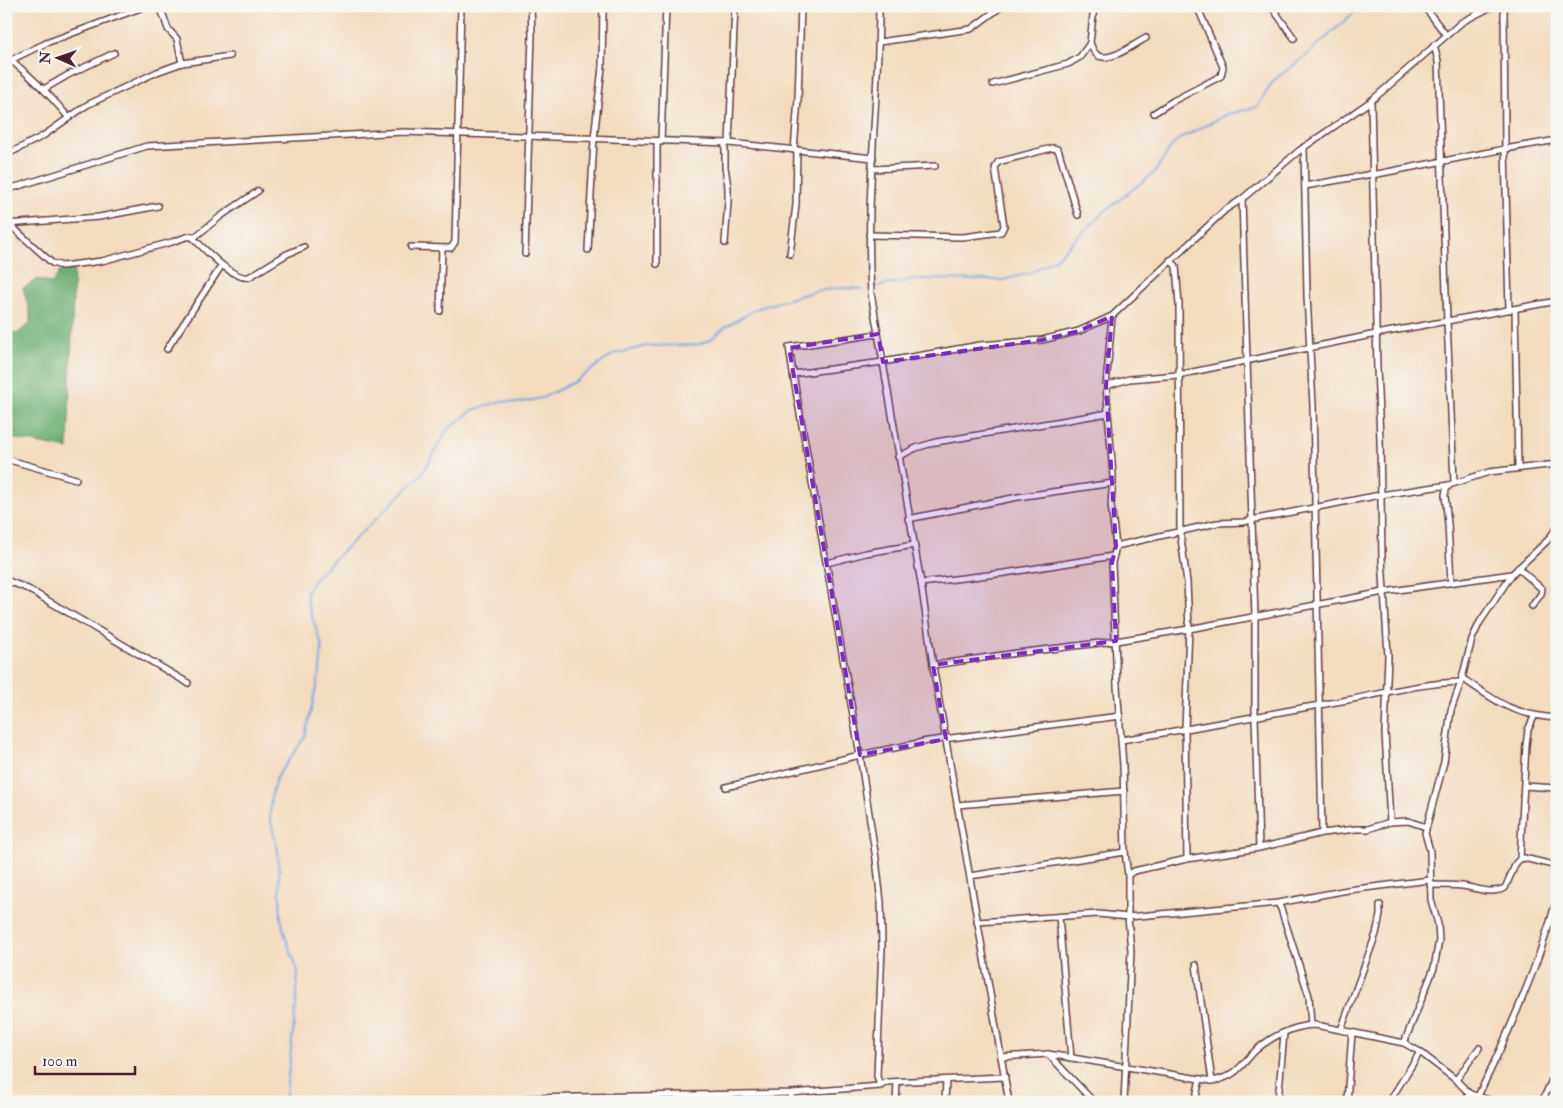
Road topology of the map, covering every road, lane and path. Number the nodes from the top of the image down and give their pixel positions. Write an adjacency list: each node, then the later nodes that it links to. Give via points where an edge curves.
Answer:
1 (146, 6): 26 (street)
2 (160, 6): 27 (street, via 168,30 177,39)
3 (461, 6): 33 (street)
4 (531, 6): 34 (street)
5 (603, 6): 35 (street, via 602,67)
6 (666, 6): 37 (street)
7 (735, 6): 38 (street)
8 (801, 6): 41 (street)
9 (880, 6): 21 (street)
10 (1002, 6): 21 (street, via 971,30)
11 (1094, 6): 22 (street)
12 (1205, 6): 17 (street)
13 (1271, 6): 20 (street)
14 (1424, 6): 18 (street)
15 (1493, 6): 18 (street, via 1462,22)
16 (1504, 6): 40 (street)
17 (1198, 8): 31 (street, via 1223,73)
18 (1446, 35): 23 (street)
19 (1146, 38): 22 (street, via 1106,57 1094,53)
20 (1294, 38)
21 (879, 42): 43 (street)
22 (1090, 44): 28 (street, via 1080,57 1068,64)
23 (1434, 45): 30 (street); 44 (street, via 1438,61)
24 (114, 53): 29 (street)
25 (230, 56): 27 (street)
26 (8, 59): 29 (street)
27 (182, 63): 32 (street, via 96,101)
28 (993, 84)
29 (44, 88): 32 (street)
30 (1370, 101): 39 (street); 47 (street)
31 (1154, 113)
32 (69, 118): 42 (street)
33 (458, 134): 34 (street); 49 (street, via 404,132 146,146); 60 (street, via 455,242 452,248)
34 (528, 136): 35 (street); 62 (street)
35 (594, 139): 37 (street); 61 (street)
36 (1557, 140): 40 (street)
37 (659, 142): 38 (street); 65 (street)
38 (727, 143): 41 (street); 57 (street)
39 (1304, 147): 48 (street); 51 (street)
40 (1505, 149): 44 (street); 68 (street)
41 (795, 150): 43 (street); 63 (street, via 796,205)
42 (6, 155)
43 (873, 158): 46 (street)
44 (1441, 161): 47 (street); 71 (street)
45 (935, 166): 46 (street)
46 (872, 170): 55 (street)
47 (1372, 174): 48 (street); 73 (street)
48 (1305, 186): 74 (street)
49 (6, 190)
50 (258, 191): 56 (street, via 199,234)
51 (1242, 199): 64 (street, via 1225,210); 76 (street)
52 (158, 206): 54 (street, via 99,217)
53 (1078, 215): 55 (street, via 1059,152 1052,148 998,162 995,168 1004,226 1001,232 963,237)
54 (7, 224): 56 (street, via 52,263 62,266 102,261)
55 (869, 235): 72 (street, via 871,293)
56 (191, 236): 66 (street)
57 (725, 243)
58 (304, 247): 66 (street, via 249,278 244,279)
59 (411, 247): 60 (street)
60 (442, 248): 69 (street)
61 (588, 250)
62 (525, 254)
63 (790, 254)
64 (1170, 260): 70 (street); 79 (street, via 1176,266)
65 (657, 264)
66 (222, 265): 75 (street)
67 (1557, 301): 68 (street)
68 (1512, 309): 71 (street); 85 (street)
69 (440, 311)
70 (1112, 316): 77 (street, via 1079,331 1042,340 980,345); 80 (street)
71 (1446, 321): 73 (street); 88 (street)
72 (878, 334): 77 (street); 78 (street, via 789,347)
73 (1376, 334): 74 (street); 89 (street)
74 (1309, 348): 76 (street); 90 (street)
75 (167, 349)
76 (1247, 361): 79 (street); 92 (street)
77 (883, 362): 78 (street); 82 (street)
78 (793, 374): 98 (street)
79 (1178, 375): 80 (street, via 1129,379); 94 (street)
80 (1106, 386): 81 (street)
81 (1109, 413): 82 (street, via 936,442); 87 (street)
82 (898, 458): 91 (street)
83 (6, 459): 86 (street)
84 (1557, 464): 85 (street)
85 (1518, 468): 88 (street, via 1489,472)
86 (76, 479)
87 (1113, 483): 91 (street, via 1018,497); 96 (street, via 1111,506)
88 (1451, 484): 89 (street); 103 (street, via 1445,495)
89 (1380, 495): 90 (street); 104 (street)
90 (1315, 507): 92 (street); 105 (street)
91 (908, 519): 95 (street)
92 (1251, 520): 94 (street); 107 (street)
93 (1557, 528): 99 (street, via 1547,542)
94 (1180, 531): 96 (street); 108 (street, via 1187,582)
95 (914, 545): 98 (street); 102 (street)
96 (1116, 546): 97 (street)
97 (1113, 556): 102 (street); 109 (street)
98 (827, 563): 122 (street)
99 (1518, 568): 100 (street); 106 (street, via 1542,589)
100 (1512, 574): 103 (street); 111 (street, via 1480,622)
101 (6, 580): 112 (street, via 28,589)
102 (921, 583): 110 (street)
103 (1451, 583): 104 (street)
104 (1384, 592): 105 (street); 113 (street)
105 (1318, 606): 107 (street); 114 (street)
106 (1532, 606)
107 (1255, 616): 108 (street); 116 (street)
108 (1188, 629): 109 (street); 119 (street)
109 (1116, 641): 110 (street); 115 (street)
110 (933, 665): 120 (street)
111 (1461, 680): 113 (street); 117 (street, via 1503,706); 129 (street, via 1451,710 1444,762)
112 (188, 684)
113 (1387, 692): 114 (street); 128 (street, via 1385,733)
114 (1320, 704): 116 (street); 130 (street)
115 (1120, 716): 120 (street); 121 (street)
116 (1255, 716): 119 (street); 131 (street)
117 (1534, 717): 118 (street); 123 (street, via 1528,730)
118 (1557, 718)
119 (1185, 729): 121 (street); 133 (street)
120 (946, 739): 122 (street); 127 (street)
121 (1121, 740): 126 (street)
122 (860, 755): 124 (street); 164 (street, via 881,902 877,1076)
123 (1524, 786): 125 (street); 134 (street)
124 (726, 787)
125 (1557, 788)
126 (1124, 790): 127 (street); 132 (street)
127 (957, 805): 137 (street)
128 (1390, 822): 129 (street, via 1408,821); 130 (street, via 1368,829)
129 (1426, 827): 138 (street)
130 (1322, 833): 131 (street)
131 (1259, 848): 133 (street)
132 (1125, 852): 136 (street); 137 (street)
133 (1187, 859): 136 (street)
134 (1520, 859): 135 (street); 138 (street, via 1505,888 1497,892)
135 (1557, 866)
136 (1128, 875): 143 (street)
137 (970, 876): 144 (street)
138 (1430, 882): 140 (street, via 1348,890); 150 (street, via 1439,940 1434,968)
139 (1557, 898): 167 (street, via 1527,984)
140 (1278, 903): 143 (street); 146 (street, via 1309,996)
141 (1380, 905): 147 (street, via 1376,934)
142 (1059, 917): 143 (street, via 1098,914); 144 (street); 155 (street)
143 (1128, 917): 156 (street, via 1131,950)
144 (977, 922): 154 (street)
145 (1196, 965): 162 (street)
146 (1311, 1025): 147 (street); 149 (street)
147 (1341, 1030): 148 (street)
148 (1352, 1032): 150 (street); 177 (street)
149 (1284, 1033): 162 (street, via 1264,1043 1234,1074); 176 (street)
150 (1404, 1043): 152 (street)
151 (1479, 1048): 161 (street)
152 (1420, 1052): 161 (street); 178 (street)
153 (1048, 1054): 154 (street); 155 (street); 173 (street)
154 (1001, 1057): 158 (street)
155 (1071, 1058): 156 (street)
156 (1125, 1066): 159 (street); 174 (street)
157 (1557, 1069): 181 (street)
158 (1005, 1077): 160 (street); 172 (street)
159 (1200, 1079): 162 (street); 175 (street)
160 (946, 1080): 163 (street); 171 (street)
161 (1456, 1080): 166 (street)
162 (1212, 1081)
163 (897, 1082): 164 (street); 170 (street)
164 (880, 1086): 165 (street)
165 (792, 1093): 168 (street); 169 (street)
166 (1470, 1094): 167 (street); 179 (street)
167 (1478, 1096): 180 (street)
168 (529, 1098)
169 (789, 1102)
170 (896, 1102)
171 (945, 1102)
172 (1009, 1102)
173 (1094, 1102)
174 (1124, 1102)
175 (1195, 1102)
176 (1278, 1102)
177 (1347, 1102)
178 (1388, 1102)
179 (1464, 1102)
180 (1496, 1102)
181 (1542, 1102)

